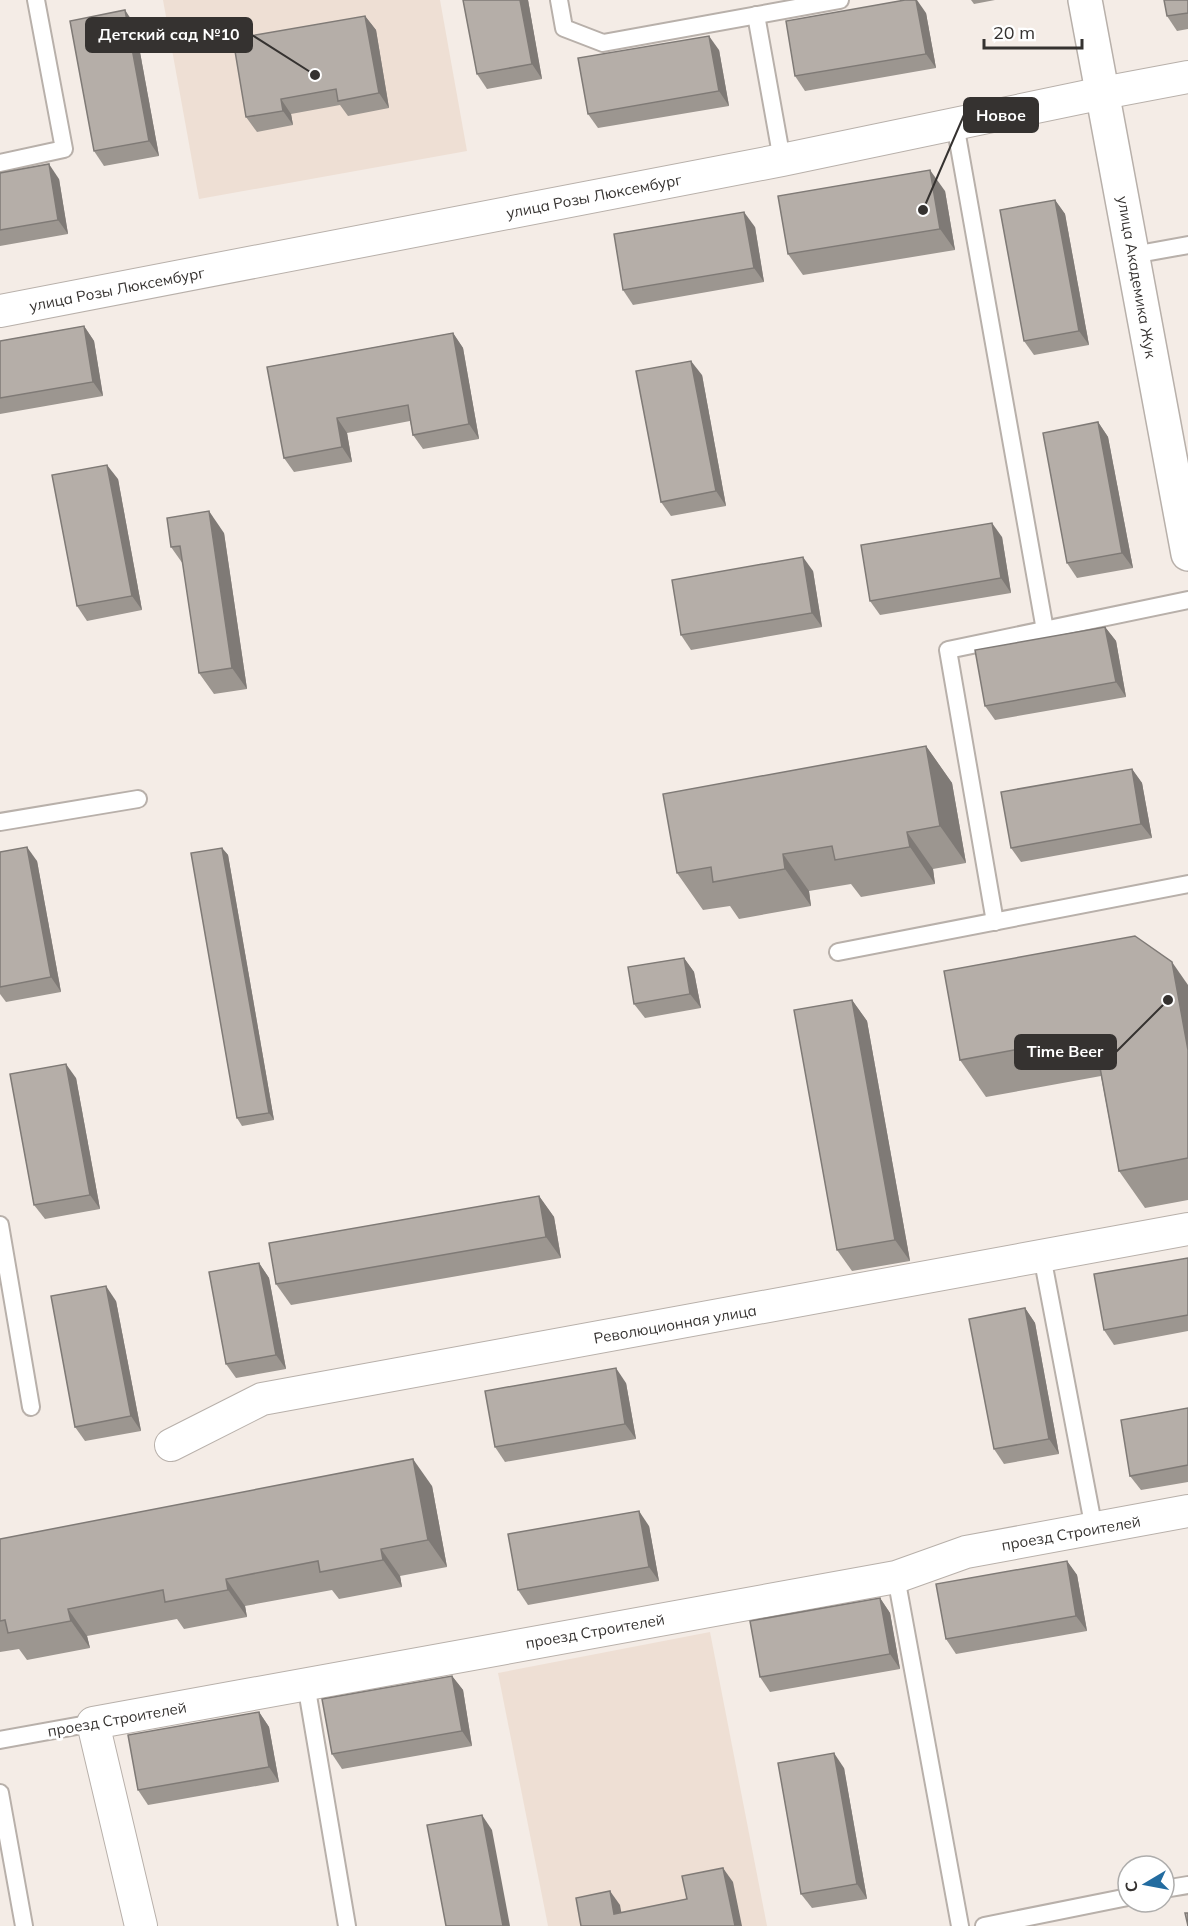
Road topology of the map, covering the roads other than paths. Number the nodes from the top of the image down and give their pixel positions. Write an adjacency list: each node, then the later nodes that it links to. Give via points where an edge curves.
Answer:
1 (36, 0): 10 (lane, via 64,149)
2 (559, 0): 5 (lane, via 564,28 603,42)
3 (840, 0): 5 (lane)
4 (1085, 0): 7 (street, улица Академика Жук)
5 (756, 15): 9 (lane)
6 (1188, 78): 7 (street, улица Розы Люксембург)
7 (1103, 93): 8 (street, улица Розы Люксембург); 12 (street, улица Академика Жук)
8 (955, 124): 9 (street, улица Розы Люксембург); 16 (lane)
9 (782, 160): 13 (street, улица Розы Люксембург)
10 (0, 163)
11 (1188, 244): 12 (lane)
12 (1133, 255): 14 (street, улица Академика Жук)
13 (0, 311)
14 (1188, 554)
15 (1188, 600): 16 (lane)
16 (1045, 630): 20 (lane, via 948,650)
17 (138, 799): 18 (lane)
18 (0, 822)
19 (1188, 884): 20 (lane)
20 (995, 922): 21 (lane)
21 (838, 952)
22 (0, 1224): 25 (lane)
23 (1188, 1229): 24 (street, Революционная улица)
24 (1042, 1256): 26 (street, Революционная улица, via 262,1399); 28 (lane)
25 (30, 1407)
26 (171, 1445)
27 (1188, 1511): 28 (street, проезд Строителей)
28 (1094, 1529): 29 (street, проезд Строителей, via 966,1552)
29 (896, 1577): 30 (street, проезд Строителей); 38 (lane)
30 (306, 1684): 31 (street, проезд Строителей); 37 (lane)
31 (93, 1723): 32 (lane, проезд Строителей); 36 (street)
32 (0, 1740)
33 (0, 1793): 35 (lane)
34 (1116, 1899): 39 (lane)
35 (24, 1926)
36 (141, 1926)
37 (347, 1926)
38 (960, 1926)
39 (984, 1926)

